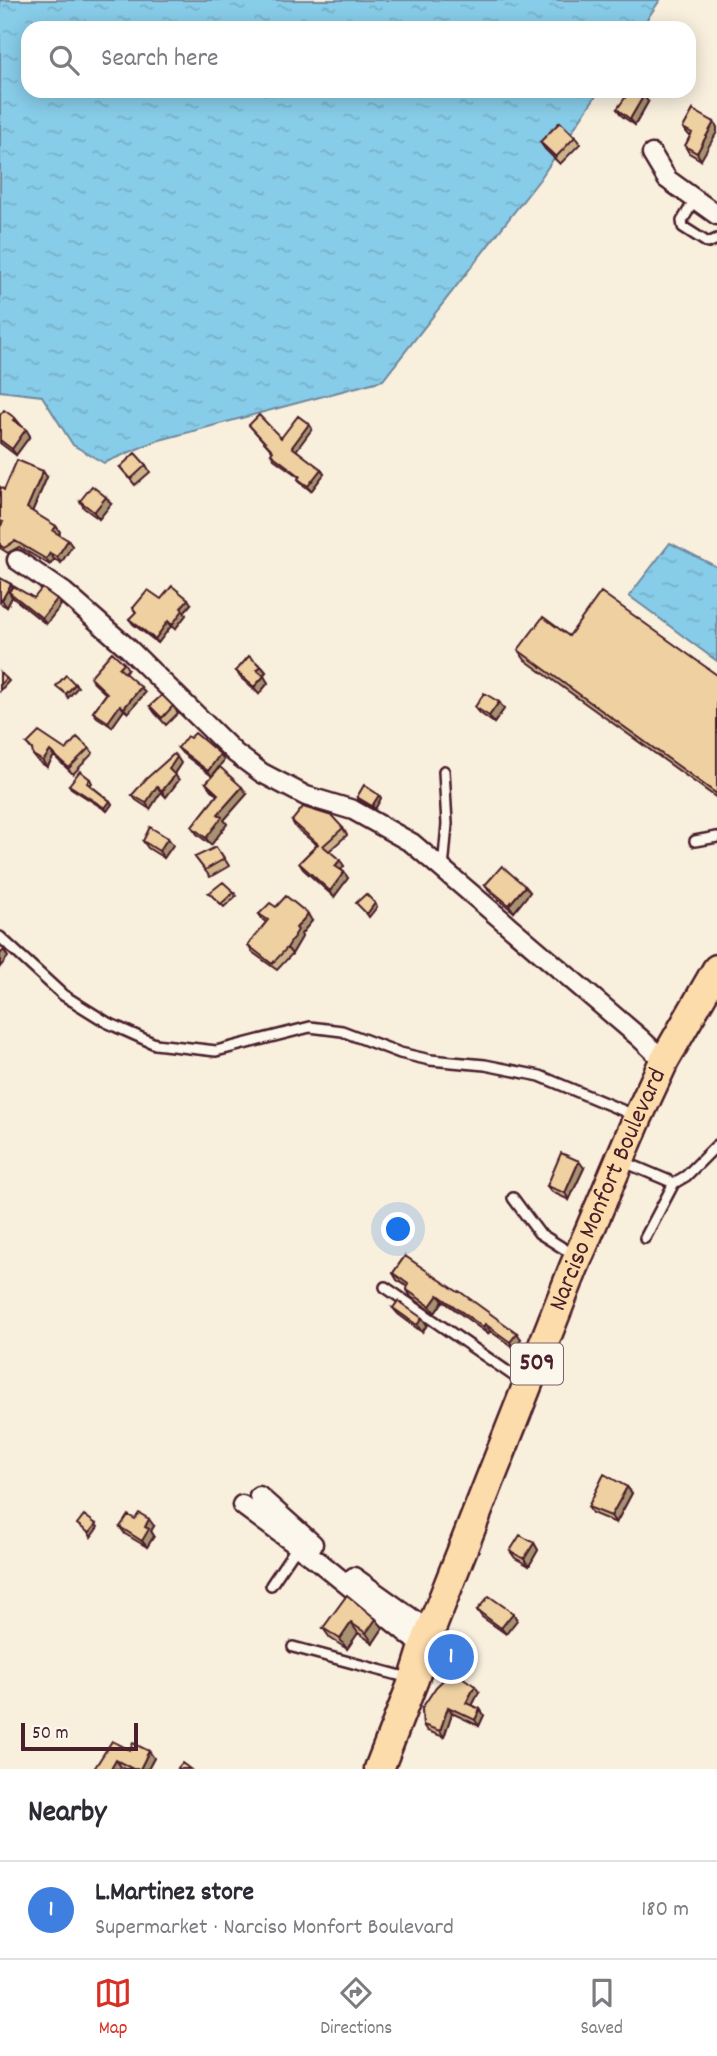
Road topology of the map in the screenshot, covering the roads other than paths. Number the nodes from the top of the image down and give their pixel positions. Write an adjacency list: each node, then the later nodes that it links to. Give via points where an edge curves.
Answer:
1 (652, 153): 2 (street, via 667,178)
2 (694, 201): 3 (street); 4 (lane, via 682,227 708,243)
3 (717, 215)
4 (717, 239)
5 (17, 560): 9 (street, via 64,592 262,773 306,796 353,810 412,844)
6 (444, 771): 9 (lane, via 447,824)
7 (717, 837): 8 (lane)
8 (695, 841)
9 (443, 869): 12 (street)
10 (0, 937): 13 (lane, via 63,995 107,1023 155,1044 216,1051 310,1027 342,1031 430,1060 540,1076)
11 (717, 969): 12 (main road, Narciso Monfort Boulevard / 509)
12 (664, 1061): 13 (main road, Narciso Monfort Boulevard / 509)
13 (638, 1117): 15 (main road, Narciso Monfort Boulevard / 509)
14 (717, 1145): 16 (lane)
15 (621, 1160): 16 (lane); 19 (main road, Narciso Monfort Boulevard / 509)
16 (674, 1183): 18 (lane)
17 (513, 1198): 19 (lane, via 539,1233)
18 (645, 1237)
19 (578, 1258): 21 (main road, Narciso Monfort Boulevard / 509)
20 (385, 1287): 21 (lane)
21 (528, 1386): 26 (main road, Narciso Monfort Boulevard / 509)
22 (259, 1496): 26 (street)
23 (242, 1505): 24 (street)
24 (298, 1545): 25 (lane); 26 (street)
25 (271, 1585)
26 (427, 1640): 28 (main road, Narciso Monfort Boulevard / 509)
27 (293, 1647): 28 (lane)
28 (414, 1679): 29 (main road, Narciso Monfort Boulevard / 509)
29 (379, 1769)

